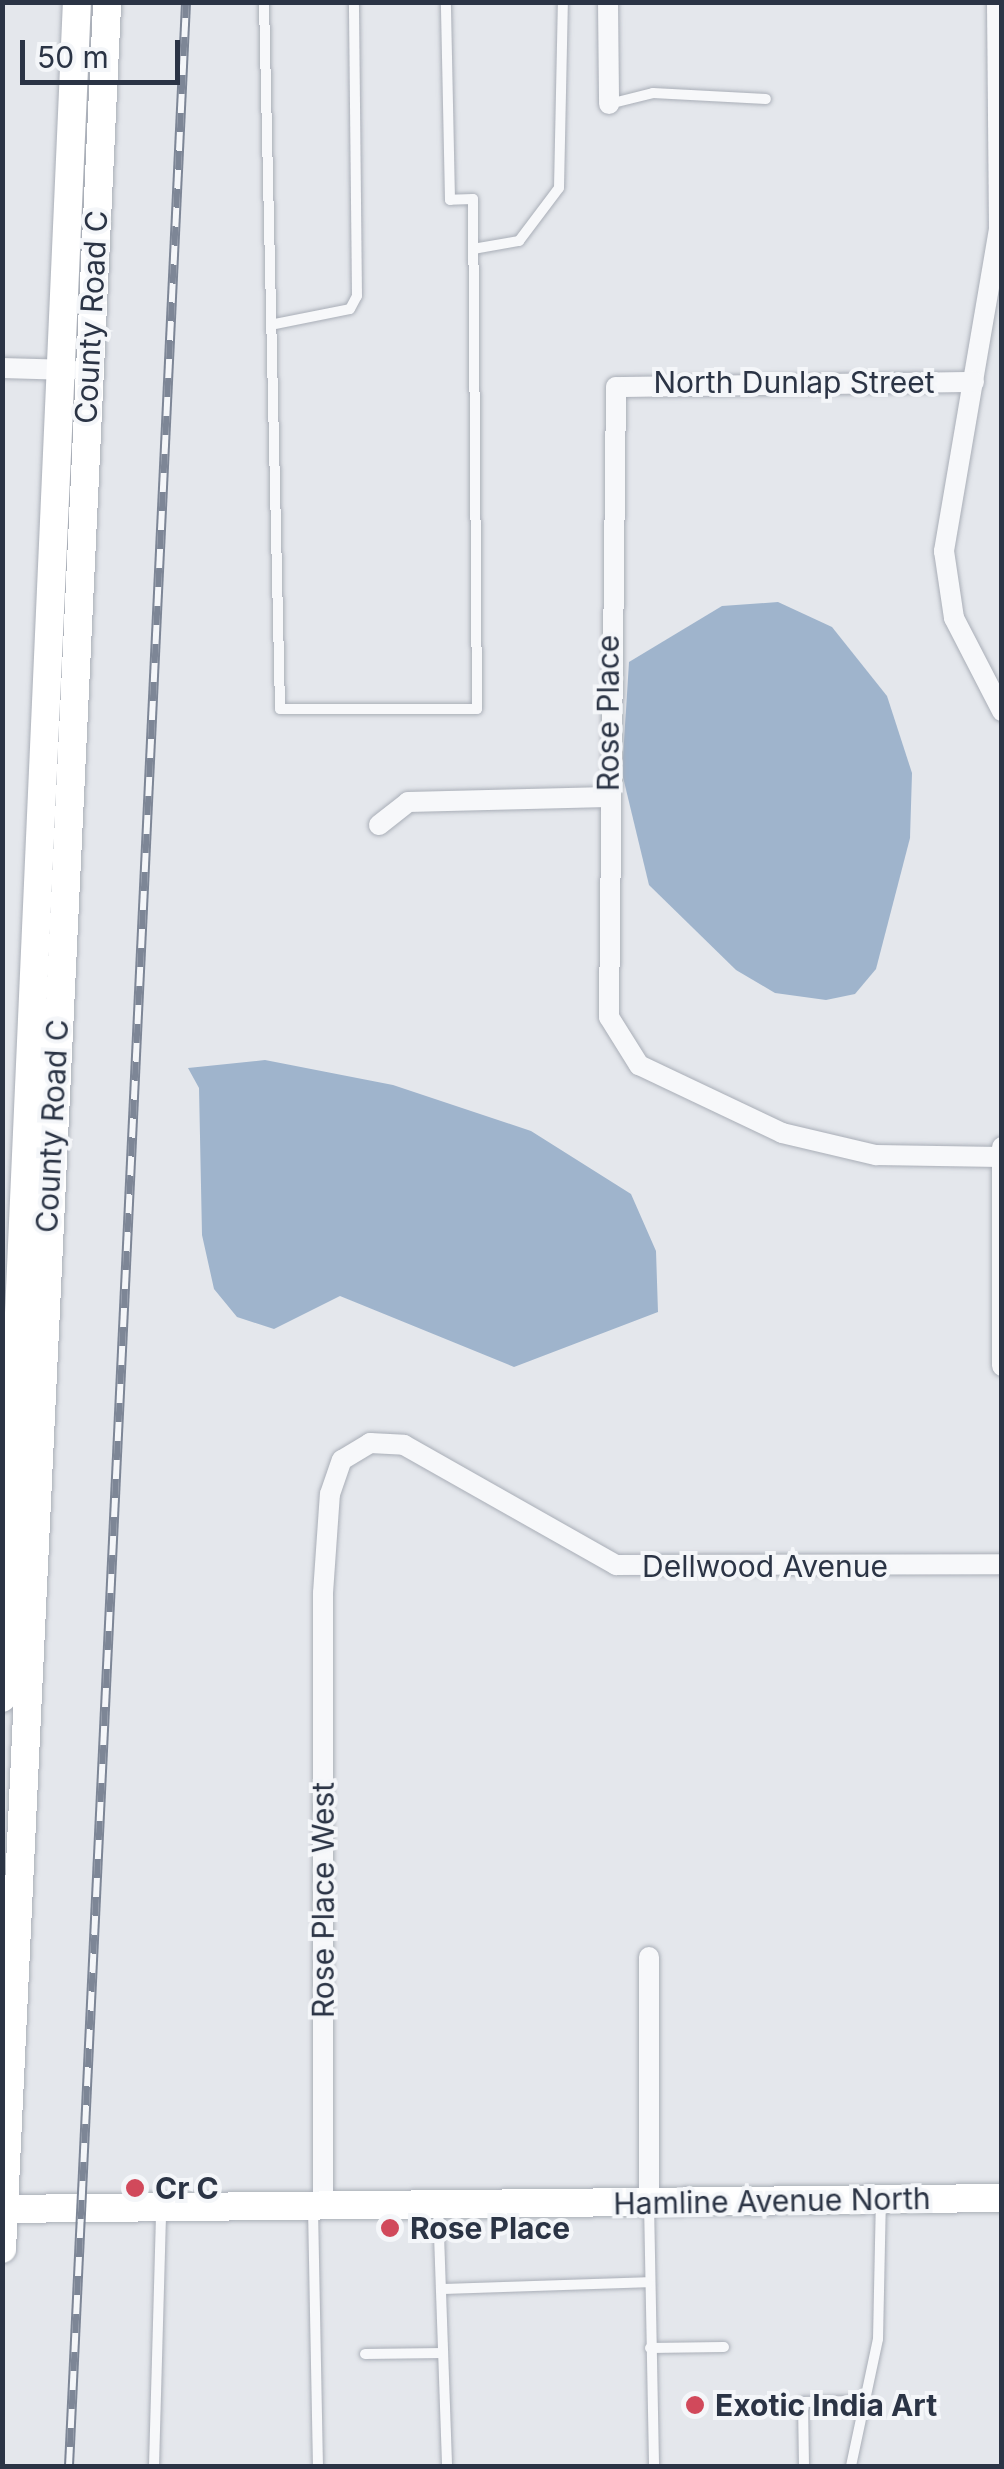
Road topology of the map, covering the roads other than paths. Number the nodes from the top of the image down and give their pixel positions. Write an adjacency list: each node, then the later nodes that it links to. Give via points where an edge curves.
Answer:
1 (78, 2): 14 (main road, County Road C)
2 (107, 2): 15 (main road, County Road C)
3 (264, 2): 12 (lane)
4 (354, 2): 12 (lane, via 356,296 350,309)
5 (446, 2): 11 (lane, via 450,200 473,199)
6 (563, 2): 11 (lane, via 559,188 520,241)
7 (608, 2): 10 (street)
8 (997, 2): 16 (street, via 998,229)
9 (766, 99): 10 (lane, via 652,93)
10 (610, 104)
11 (473, 249): 12 (lane, via 478,708 280,708)
12 (275, 324)
13 (2, 368): 14 (street)
14 (59, 370): 15 (street); 26 (main road, County Road C)
15 (88, 372): 34 (main road, County Road C)
16 (974, 382): 17 (street, North Dunlap Street); 18 (street, via 946,515 945,567 966,652)
17 (616, 388): 19 (street, Rose Place)
18 (1002, 711)
19 (608, 797): 20 (street, via 408,802); 22 (street, Rose Place, via 616,1038 640,1065 782,1133 876,1155)
20 (379, 825)
21 (1002, 1147): 22 (street)
22 (1000, 1157): 23 (street)
23 (1002, 1366)
24 (1002, 1564): 25 (street, Dellwood Avenue, via 616,1565 387,1442 355,1450 334,1474)
25 (324, 1594): 32 (street, Rose Place West)
26 (2, 1698)
27 (649, 1957): 30 (street)
28 (1002, 2198): 29 (main road, Hamline Avenue North)
29 (881, 2199): 30 (main road, Hamline Avenue North); 42 (lane, via 878,2339)
30 (649, 2202): 31 (main road, Hamline Avenue North); 36 (lane)
31 (438, 2205): 32 (main road, Hamline Avenue North); 37 (lane)
32 (318, 2206): 33 (main road, Hamline Avenue North); 44 (lane)
33 (161, 2208): 34 (main road, Hamline Avenue North); 43 (lane)
34 (3, 2209): 35 (main road, County Road C)
35 (2, 2249)
36 (649, 2282): 37 (lane); 39 (lane)
37 (441, 2288): 41 (lane)
38 (724, 2347): 39 (lane)
39 (650, 2348): 46 (lane)
40 (365, 2354): 41 (lane)
41 (444, 2354): 45 (lane)
42 (859, 2401): 47 (lane, via 803,2402); 48 (lane)
43 (154, 2466)
44 (318, 2466)
45 (448, 2466)
46 (654, 2466)
47 (804, 2466)
48 (851, 2466)

